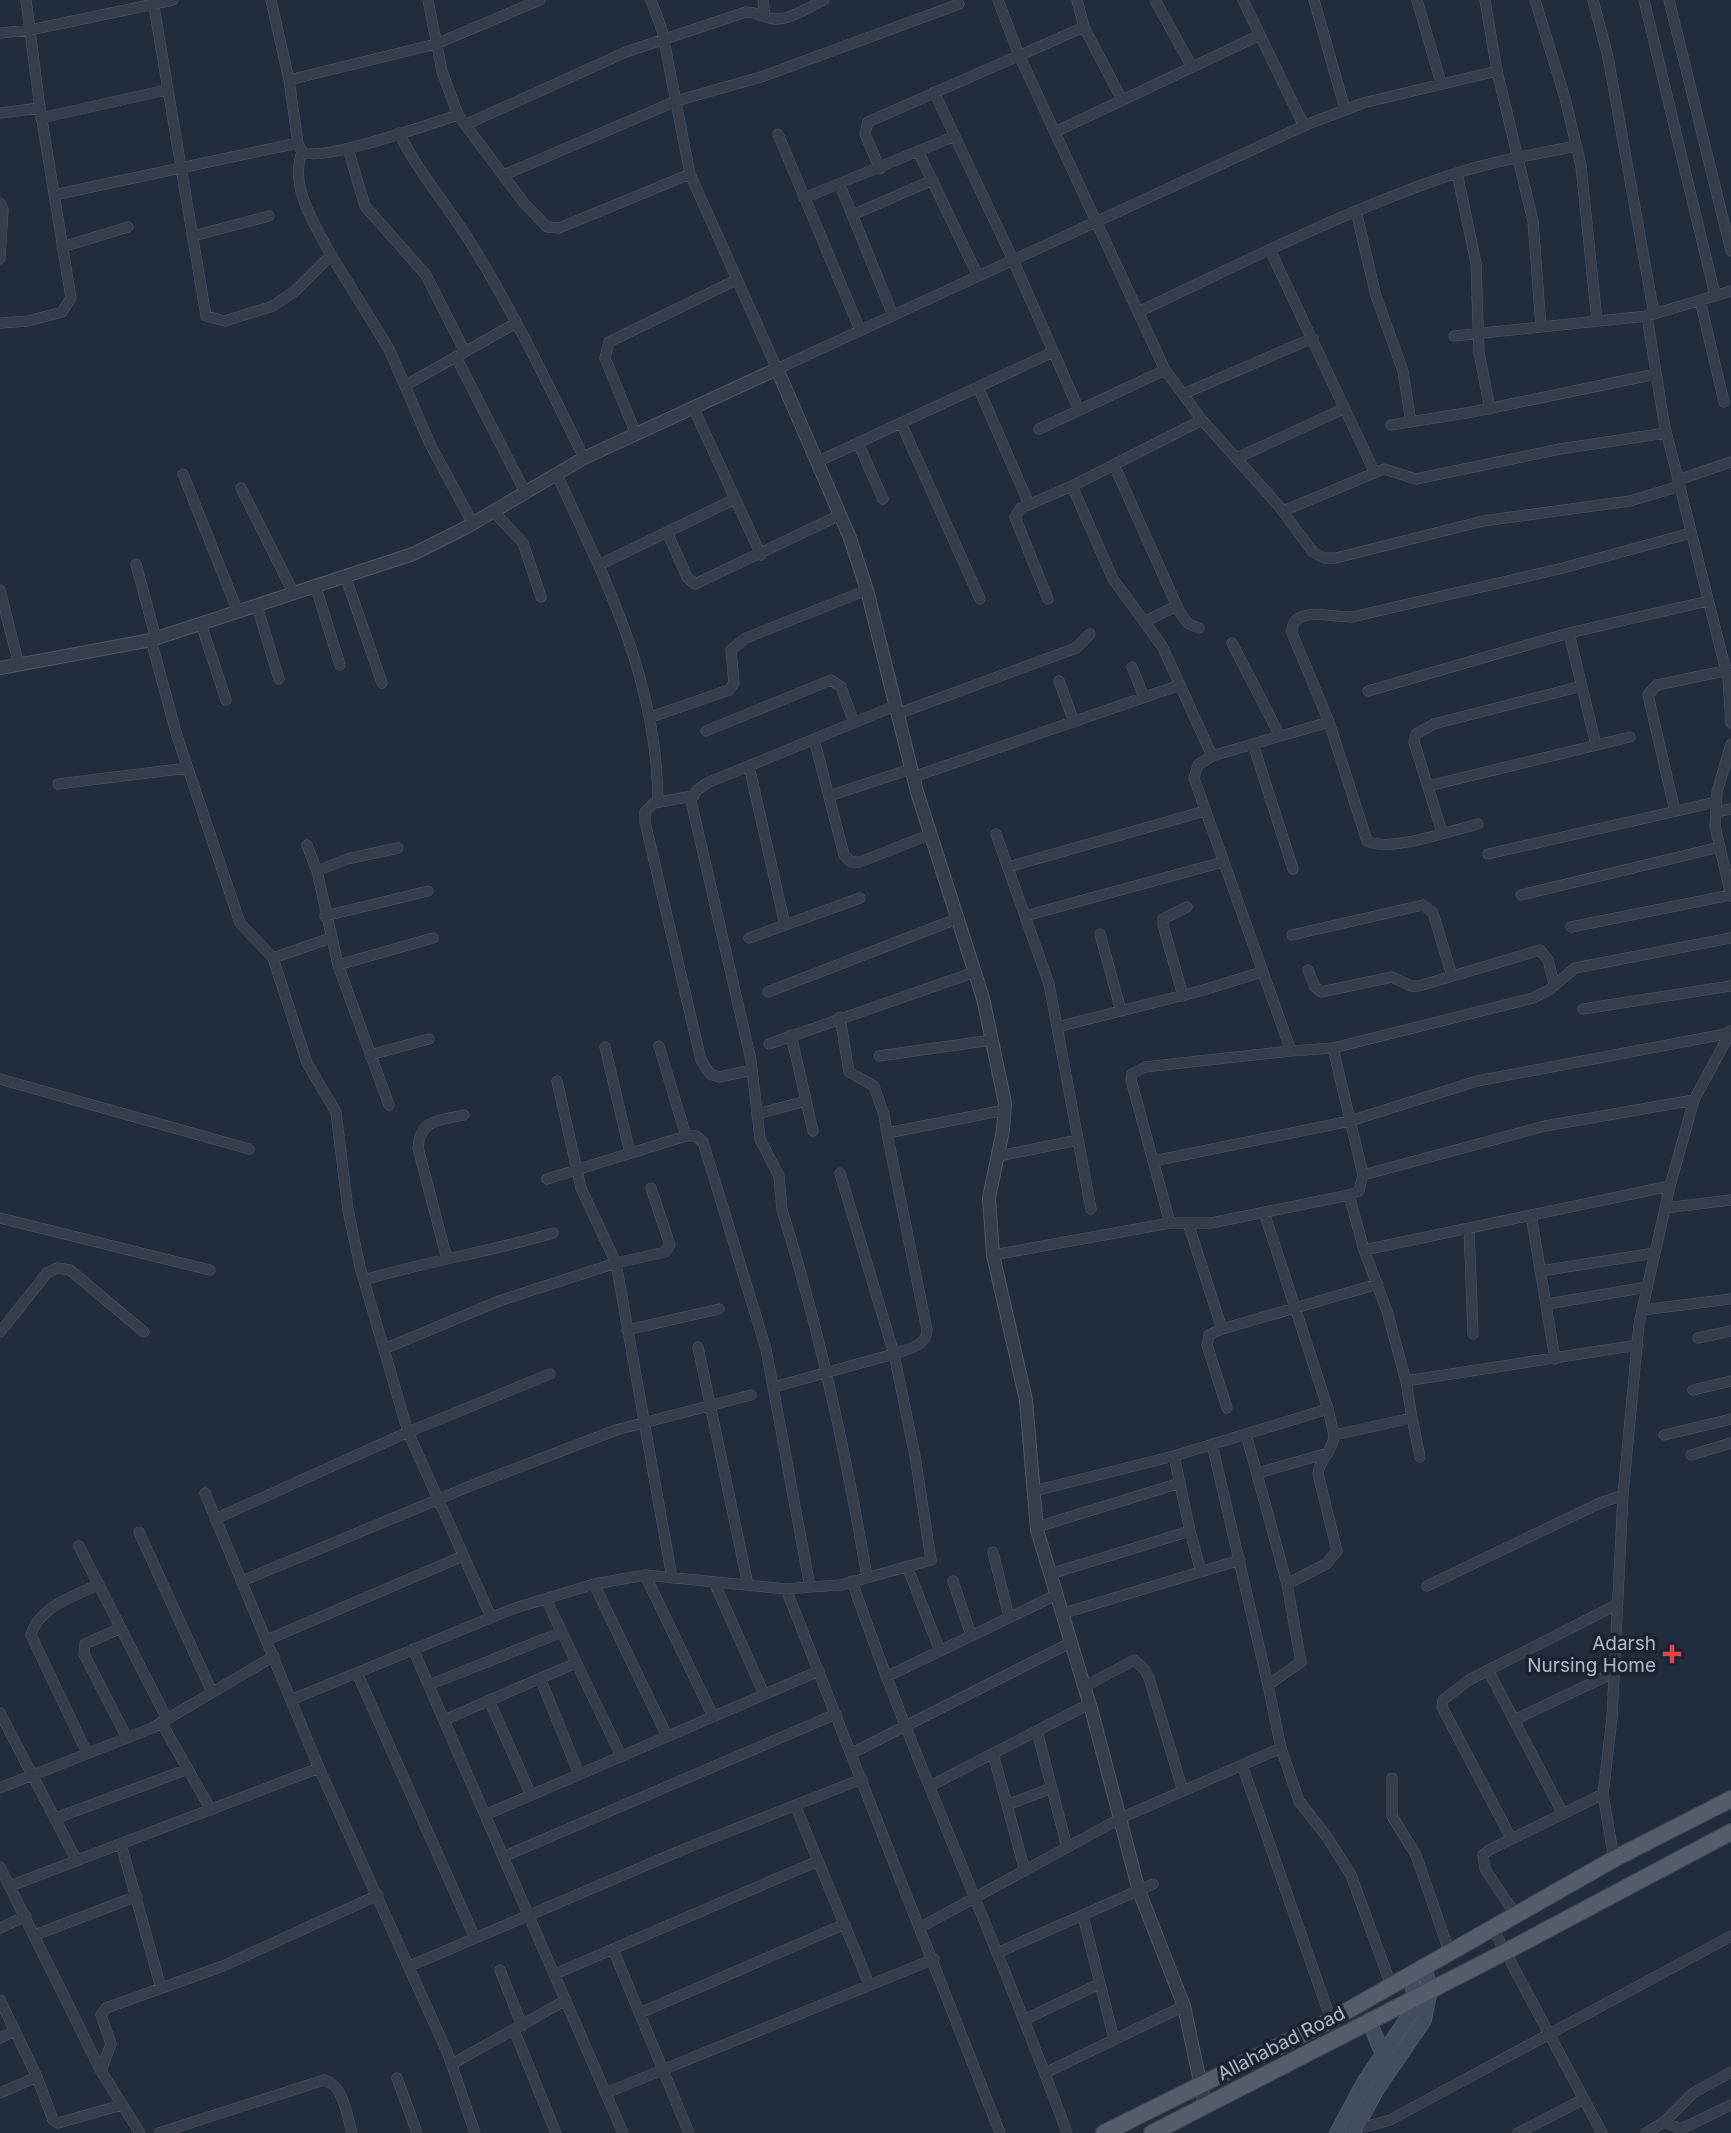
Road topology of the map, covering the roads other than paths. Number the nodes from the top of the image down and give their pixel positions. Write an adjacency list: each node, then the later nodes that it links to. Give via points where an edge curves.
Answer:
1 (26, 0): 24 (street)
2 (173, 0): 20 (street)
3 (271, 0): 32 (street)
4 (428, 0): 28 (street)
5 (540, 0): 28 (street)
6 (652, 0): 27 (street)
7 (763, 0): 22 (street)
8 (824, 0): 22 (street, via 786,17)
9 (998, 0): 29 (street)
10 (1155, 0): 30 (street)
11 (1243, 0): 26 (street)
12 (1314, 0): 38 (street)
13 (1417, 0): 33 (street)
14 (1485, 0): 31 (street)
15 (1535, 0): 48 (street)
16 (1592, 0): 82 (street, via 1608,57)
17 (1644, 0): 78 (street)
18 (1669, 0): 71 (street)
19 (1075, 1): 23 (street)
20 (153, 2): 24 (street); 34 (street)
21 (959, 4): 37 (street, via 773,73)
22 (765, 16): 27 (street, via 746,12)
23 (1084, 27): 29 (street); 36 (street)
24 (30, 30): 25 (street); 40 (street)
25 (0, 33)
26 (1260, 35): 30 (street); 43 (street)
27 (663, 37): 37 (street); 42 (street)
28 (436, 44): 32 (street); 41 (street)
29 (1019, 55): 35 (street); 44 (street)
30 (1192, 67): 36 (street)
31 (1497, 71): 33 (street); 52 (street)
32 (289, 80): 49 (street)
33 (1441, 83): 38 (street)
34 (166, 90): 40 (street); 53 (street)
35 (934, 92): 47 (street); 54 (street, via 868,121 865,134)
36 (1122, 100): 44 (street)
37 (676, 102): 56 (street); 57 (street)
38 (1345, 109): 43 (street)
39 (0, 113): 40 (street)
40 (40, 113): 60 (street)
41 (458, 115): 42 (street); 45 (street)
42 (467, 124): 57 (street)
43 (1304, 126): 66 (street)
44 (1055, 132): 66 (street)
45 (399, 133): 50 (street); 85 (street, via 413,162 471,243)
46 (778, 134): 61 (street)
47 (955, 136): 51 (street); 74 (street)
48 (1577, 146): 52 (street); 83 (street)
49 (300, 148): 50 (street, via 314,155); 53 (street); 72 (street, via 299,184)
50 (348, 149): 92 (street, via 365,206 426,275)
51 (918, 151): 54 (street); 58 (street)
52 (1520, 157): 55 (street); 86 (street, via 1538,259)
53 (181, 168): 60 (street); 68 (street)
54 (880, 169): 59 (street)
55 (1457, 173): 63 (street); 88 (street, via 1476,263)
56 (690, 174): 57 (street, via 559,228 547,227 538,219); 76 (street)
57 (504, 175)
58 (933, 180): 64 (street); 75 (street)
59 (840, 185): 61 (street); 64 (street)
60 (54, 195): 69 (street)
61 (804, 198): 87 (street)
62 (0, 203): 73 (street)
63 (1356, 211): 70 (street); 105 (street, via 1376,296 1403,371)
64 (852, 215): 81 (street)
65 (269, 216): 68 (street)
66 (1097, 221): 74 (street); 80 (street)
67 (128, 227): 69 (street)
68 (193, 236): 72 (street, via 203,310 210,320 225,321 273,306)
69 (62, 247): 84 (street, via 71,298 67,309 28,321)
70 (1270, 250): 80 (street); 90 (street)
71 (1731, 251)
72 (331, 255): 96 (street, via 372,319)
73 (0, 259)
74 (1013, 260): 75 (street); 91 (street)
75 (978, 276): 81 (street)
76 (736, 280): 93 (street); 110 (street, via 609,342 605,358)
77 (1731, 290): 78 (street)
78 (1715, 295): 79 (street)
79 (1700, 300): 82 (street); 99 (street)
80 (1138, 312): 94 (street)
81 (893, 315): 87 (street)
82 (1651, 315): 83 (street); 95 (street)
83 (1597, 321): 86 (street)
84 (0, 323)
85 (516, 323): 92 (street); 112 (street)
86 (1541, 327): 88 (street)
87 (860, 330): 93 (street)
88 (1478, 333): 89 (street); 102 (street)
89 (1454, 335)
90 (1312, 338): 98 (street); 101 (street)
91 (1053, 352): 97 (street); 103 (street)
92 (460, 354): 96 (street); 123 (street)
93 (777, 369): 100 (street); 114 (street)
94 (1165, 370): 98 (street); 103 (street)
95 (1656, 374): 102 (street); 109 (street)
96 (406, 385): 130 (street, via 430,444)
97 (978, 387): 106 (street); 126 (street)
98 (1183, 394): 104 (street)
99 (1724, 402)
100 (693, 407): 110 (street); 124 (street)
101 (1345, 408): 113 (street); 117 (street)
102 (1490, 409): 105 (street)
103 (1079, 410): 108 (street)
104 (1202, 420): 113 (street); 116 (street)
105 (1411, 422): 107 (street)
106 (901, 423): 111 (street); 142 (street)
107 (1391, 425)
108 (1039, 429)
109 (1667, 433): 117 (street, via 1560,449 1416,479 1389,470); 120 (street)
110 (636, 434): 112 (street)
111 (858, 443): 114 (street); 125 (street)
112 (584, 458): 119 (street)
113 (1237, 458): 128 (street)
114 (817, 462): 129 (street)
115 (1731, 462): 120 (street)
116 (1114, 465): 121 (street); 146 (street)
117 (1374, 471): 128 (street)
118 (183, 474): 147 (street)
119 (557, 475): 123 (street); 135 (street)
120 (1679, 483): 128 (street, via 1630,501 1483,521 1336,558 1313,552); 132 (street)
121 (1072, 486): 126 (street); 148 (street, via 1112,579)
122 (241, 488): 140 (street)
123 (526, 494): 127 (street)
124 (735, 499): 131 (street); 133 (street)
125 (883, 499)
126 (1029, 504): 143 (street, via 1014,517)
127 (494, 512): 130 (street); 141 (street, via 523,543)
128 (1283, 512)
129 (840, 515): 133 (street); 139 (street)
130 (473, 524): 136 (street, via 413,554)
131 (667, 532): 133 (street, via 687,577 695,584); 135 (street)
132 (1691, 533): 144 (street); 171 (street, via 1352,617 1299,617 1292,633)
133 (761, 555)
134 (136, 564): 153 (street)
135 (599, 565): 169 (street, via 620,610)
136 (346, 578): 137 (street); 162 (street)
137 (316, 588): 140 (street); 156 (street)
138 (0, 590): 155 (street)
139 (867, 590): 168 (street); 169 (street, via 746,638 731,650 734,683 729,690)
140 (295, 594): 145 (street)
141 (541, 597)
142 (980, 599)
143 (1048, 599)
144 (1708, 601): 152 (street); 159 (street)
145 (257, 606): 147 (street); 160 (street)
146 (1176, 606): 148 (street); 150 (street, via 1189,624)
147 (238, 612): 149 (street)
148 (1143, 622): 163 (street, via 1162,646)
149 (201, 624): 153 (street); 167 (street)
150 (1199, 628)
151 (1090, 634): 168 (street, via 1076,648)
152 (1569, 634): 164 (street); 165 (street)
153 (154, 640): 155 (street); 183 (street)
154 (1233, 643): 175 (street)
155 (19, 665): 158 (street)
156 (340, 665)
157 (1132, 667): 166 (street)
158 (0, 668)
159 (1728, 670): 173 (street); 193 (street, via 1657,685 1648,695)
160 (279, 679)
161 (1059, 681): 170 (street)
162 (382, 683)
163 (1180, 685): 166 (street); 181 (street)
164 (1582, 687): 180 (street); 186 (street, via 1422,729 1414,742)
165 (1368, 691)
166 (1144, 697): 170 (street)
167 (226, 700)
168 (896, 710): 172 (street); 184 (street)
169 (651, 716): 189 (street)
170 (1074, 722): 184 (street)
171 (1329, 722): 175 (street); 195 (street, via 1367,841 1393,844)
172 (854, 723): 174 (street, via 841,687 831,680); 177 (street)
173 (1731, 723)
174 (706, 731)
175 (1280, 736): 178 (street)
176 (1630, 737): 180 (street)
177 (814, 739): 182 (street); 188 (street)
178 (1253, 744): 181 (street); 204 (street)
179 (1731, 744): 190 (street)
180 (1596, 745): 186 (street)
181 (1212, 756): 192 (street, via 1195,770)
182 (749, 766): 187 (street, via 707,783); 214 (street)
183 (188, 768): 185 (street); 222 (street, via 240,923)
184 (912, 773): 188 (street); 196 (street)
185 (58, 784)
186 (1428, 786): 195 (street)
187 (692, 796): 189 (street); 247 (street)
188 (829, 796): 196 (street, via 844,855 851,862)
189 (658, 802): 247 (street, via 648,806 645,822 701,1060 710,1074 719,1077)
190 (1716, 807): 191 (street); 193 (street); 199 (street)
191 (1731, 809)
192 (1205, 811): 202 (street); 203 (street)
193 (1675, 811): 201 (street)
194 (1478, 824): 195 (street)
195 (1442, 832)
196 (931, 834): 213 (street)
197 (996, 834): 203 (street)
198 (307, 845): 205 (street)
199 (1720, 847): 207 (street); 208 (street)
200 (398, 848): 205 (street)
201 (1488, 854)
202 (1223, 862): 212 (street); 226 (street)
203 (1008, 867): 212 (street)
204 (1293, 869)
205 (317, 871): 211 (street)
206 (428, 891): 211 (street)
207 (1521, 895)
208 (1731, 895): 215 (street)
209 (860, 898): 214 (street)
210 (1187, 907): 231 (street, via 1163,919)
211 (326, 916): 218 (street)
212 (1025, 916): 235 (street, via 1049,984)
213 (959, 918): 225 (street); 230 (street)
214 (785, 925): 221 (street)
215 (1571, 927)
216 (1100, 934): 233 (street)
217 (1292, 935): 227 (street, via 1423,905 1433,913)
218 (331, 938): 222 (street); 223 (street)
219 (1731, 938): 228 (street, via 1575,968)
220 (433, 939): 223 (street)
221 (749, 939)
222 (274, 958): 289 (street, via 307,1063 336,1112 348,1210)
223 (338, 965): 245 (street)
224 (1308, 970): 227 (street, via 1321,992 1392,977 1411,986)
225 (975, 972): 234 (street); 239 (street)
226 (1262, 972): 231 (street); 244 (street)
227 (1452, 976): 228 (street, via 1540,950 1548,960)
228 (1554, 985): 243 (street, via 1533,998)
229 (1731, 986): 232 (street)
230 (768, 992)
231 (1183, 996): 233 (street)
232 (1583, 1009)
233 (1121, 1011): 235 (street)
234 (840, 1017): 237 (street); 258 (street, via 849,1072 874,1086)
235 (1057, 1027): 260 (street)
236 (1731, 1032): 250 (street); 256 (street, via 1476,1081)
237 (791, 1035): 240 (street); 251 (street)
238 (429, 1039): 245 (street)
239 (992, 1040): 246 (street); 253 (street)
240 (769, 1044)
241 (659, 1046): 259 (street)
242 (605, 1047): 262 (street)
243 (1333, 1048): 244 (street); 256 (street)
244 (1291, 1051): 264 (street, via 1137,1070 1131,1080)
245 (370, 1055): 252 (street)
246 (879, 1056)
247 (752, 1070): 254 (street)
248 (0, 1080): 261 (street)
249 (557, 1081): 265 (street)
250 (1694, 1100): 267 (street, via 1545,1126); 269 (street)
251 (806, 1101): 254 (street); 257 (street)
252 (389, 1105)
253 (1005, 1110): 258 (street); 263 (street)
254 (757, 1114): 310 (street, via 760,1139 782,1187 782,1210)
255 (464, 1115): 285 (street, via 430,1124 419,1135 418,1148)
256 (1350, 1121): 264 (street); 267 (street)
257 (813, 1131)
258 (887, 1133): 307 (street, via 927,1330 920,1344)
259 (686, 1136): 262 (street); 313 (street, via 696,1136 706,1148)
260 (1078, 1140): 263 (street); 274 (street)
261 (249, 1149)
262 (631, 1153): 265 (street)
263 (999, 1156): 284 (street, via 989,1198)
264 (1154, 1161): 278 (street)
265 (577, 1170): 268 (street); 286 (street, via 587,1205)
266 (840, 1172): 307 (street)
267 (1363, 1175): 271 (street, via 1359,1191)
268 (547, 1179)
269 (1670, 1186): 273 (street); 276 (street)
270 (650, 1188): 286 (street, via 670,1245 661,1255)
271 (1349, 1195): 275 (street); 282 (street)
272 (1731, 1200): 273 (street)
273 (1665, 1208): 283 (street)
274 (1091, 1209)
275 (1264, 1212): 279 (street); 294 (street)
276 (1531, 1215): 280 (street); 288 (street)
277 (0, 1218): 287 (street)
278 (1170, 1223): 279 (street); 284 (street)
279 (1188, 1223): 297 (street)
280 (1469, 1228): 282 (street); 302 (street)
281 (553, 1233): 285 (street)
282 (1364, 1250): 290 (street)
283 (1655, 1252): 288 (street); 291 (street)
284 (993, 1255): 334 (street, via 1027,1400)
285 (447, 1259): 289 (street)
286 (616, 1263): 298 (street); 306 (street, via 499,1301)
287 (210, 1270)
288 (1541, 1271): 293 (street)
289 (364, 1280): 306 (street)
290 (1378, 1284): 294 (street); 311 (street)
291 (1647, 1287): 293 (street); 296 (street)
292 (1731, 1298): 296 (street)
293 (1547, 1304): 308 (street)
294 (1296, 1306): 297 (street); 318 (street)
295 (719, 1309): 298 (street)
296 (1642, 1310): 304 (street)
297 (1222, 1329): 317 (street, via 1209,1335 1207,1345)
298 (627, 1330): 321 (street)
299 (1731, 1331): 303 (street)
300 (0, 1332): 301 (street, via 47,1273 57,1268 70,1270)
301 (144, 1332)
302 (1473, 1334)
303 (1698, 1338)
304 (1638, 1345): 308 (street); 336 (street)
305 (698, 1347): 316 (street)
306 (384, 1349): 322 (street)
307 (894, 1354): 310 (street); 346 (street, via 932,1560)
308 (1555, 1359): 311 (street)
309 (550, 1374): 322 (street)
310 (827, 1374): 313 (street); 350 (street)
311 (1406, 1381): 319 (street)
312 (1731, 1381): 314 (street)
313 (774, 1387): 361 (street)
314 (1693, 1390)
315 (751, 1395): 316 (street)
316 (712, 1405): 321 (street); 359 (street)
317 (1227, 1408)
318 (1328, 1409): 323 (street); 324 (street)
319 (1412, 1418): 324 (street); 331 (street)
320 (1731, 1419): 325 (street)
321 (644, 1421): 337 (street); 351 (street)
322 (408, 1432): 337 (street); 338 (street)
323 (1246, 1434): 327 (street); 332 (street)
324 (1334, 1434): 328 (street)
325 (1664, 1435)
326 (1731, 1443): 329 (street)
327 (1212, 1444): 330 (street); 345 (street)
328 (1328, 1452): 332 (street); 358 (street, via 1318,1474 1337,1550 1326,1564)
329 (1690, 1455)
330 (1174, 1456): 333 (street); 334 (street)
331 (1420, 1457)
332 (1258, 1473): 358 (street)
333 (1180, 1483): 339 (street); 340 (street)
334 (1034, 1492): 339 (street)
335 (205, 1493): 338 (street)
336 (1623, 1495): 360 (street); 365 (street)
337 (438, 1499): 344 (street); 352 (street)
338 (215, 1519): 352 (street)
339 (1037, 1527): 348 (street)
340 (1190, 1531): 347 (street); 348 (street)
341 (139, 1532): 387 (street)
342 (79, 1546): 356 (street)
343 (993, 1552): 368 (street)
344 (463, 1556): 367 (street); 372 (street)
345 (1240, 1560): 347 (street); 385 (street)
346 (907, 1566): 350 (street); 375 (street)
347 (1201, 1572): 366 (street)
348 (1050, 1574): 363 (street)
349 (645, 1575): 351 (street); 357 (street); 394 (street)
350 (867, 1577): 353 (street)
351 (672, 1578): 355 (street)
352 (242, 1581): 372 (street)
353 (852, 1581): 361 (street); 382 (street)
354 (953, 1581): 371 (street)
355 (714, 1582): 359 (street); 388 (street)
356 (99, 1584): 369 (street); 403 (street, via 45,1611 31,1635)
357 (594, 1584): 364 (street); 400 (street)
358 (1287, 1584): 385 (street, via 1301,1662)
359 (748, 1585): 362 (street)
360 (1427, 1586)
361 (810, 1587): 362 (street)
362 (786, 1589): 379 (street)
363 (1056, 1594): 366 (street); 368 (street)
364 (546, 1599): 367 (street); 370 (street)
365 (1618, 1604): 378 (street); 380 (street)
366 (1062, 1614): 373 (street)
367 (491, 1617): 374 (street)
368 (1009, 1618): 371 (street)
369 (121, 1628): 397 (street); 401 (street, via 91,1639 84,1654)
370 (562, 1632): 377 (street); 384 (street)
371 (971, 1635): 375 (street)
372 (267, 1640): 376 (street)
373 (1070, 1643): 386 (street); 398 (street)
374 (413, 1649): 381 (street); 384 (street)
375 (940, 1651): 382 (street)
376 (274, 1656): 387 (street); 389 (street)
377 (576, 1663): 383 (street); 406 (street)
378 (1488, 1670): 396 (street); 429 (street, via 1448,1695 1443,1707)
379 (819, 1671): 388 (street); 393 (street)
380 (1615, 1672): 396 (street); 418 (street)
381 (357, 1673): 389 (street); 454 (street)
382 (886, 1676): 398 (street)
383 (540, 1678): 390 (street); 411 (street)
384 (429, 1685): 395 (street)
385 (1268, 1685): 402 (street)
386 (1084, 1687): 391 (street); 417 (street, via 1134,1660 1140,1663 1149,1678)
387 (212, 1692): 397 (street)
388 (764, 1694): 394 (street)
389 (293, 1699): 408 (street)
390 (489, 1700): 395 (street); 419 (street)
391 (1089, 1704): 399 (street); 427 (street)
392 (0, 1713): 410 (street)
393 (836, 1714): 404 (street); 432 (street)
394 (713, 1716): 400 (street)
395 (443, 1720): 425 (street)
396 (1514, 1720): 424 (street)
397 (164, 1721): 401 (street); 409 (street)
398 (906, 1726): 404 (street); 414 (street)
399 (1037, 1731): 405 (street); 416 (street)
400 (667, 1736): 406 (street)
401 (127, 1738): 403 (street)
402 (1281, 1748): 407 (street); 467 (street, via 1299,1801 1351,1875)
403 (87, 1753): 410 (street)
404 (852, 1753): 413 (street)
405 (993, 1754): 414 (street); 422 (street)
406 (621, 1756): 411 (street)
407 (1242, 1765): 417 (street); 475 (street)
408 (320, 1768): 423 (street); 441 (street)
409 (188, 1769): 423 (street); 426 (street)
410 (34, 1774): 415 (street); 426 (street)
411 (579, 1774): 419 (street)
412 (1392, 1778): 456 (street, via 1391,1816 1416,1855)
413 (862, 1779): 421 (street); 449 (street)
414 (930, 1786): 443 (street)
415 (0, 1787)
416 (1052, 1788): 422 (street); 431 (street)
417 (1182, 1791): 427 (street)
418 (1602, 1794): 424 (street); 433 (street)
419 (531, 1795): 425 (street)
420 (1731, 1799): 433 (main road)
421 (795, 1805): 435 (street); 444 (street)
422 (1007, 1805): 437 (street)
423 (211, 1810): 430 (street)
424 (1563, 1814): 429 (street)
425 (485, 1815): 432 (street)
426 (56, 1818): 434 (street)
427 (1121, 1818): 431 (street); 440 (street)
428 (1731, 1832): 457 (main road, Allahabad Road)
429 (1511, 1838): 445 (street, via 1489,1850 1482,1861)
430 (121, 1844): 434 (street); 442 (street)
431 (1067, 1847): 437 (street)
432 (503, 1857): 444 (street)
433 (1614, 1859): 445 (main road)
434 (77, 1861): 439 (street)
435 (818, 1861): 448 (street); 455 (street)
436 (0, 1867): 439 (street)
437 (1024, 1871): 443 (street)
438 (1153, 1884): 440 (street)
439 (10, 1886): 446 (street)
440 (1139, 1891): 447 (street); 472 (street)
441 (377, 1895): 460 (street); 468 (street, via 223,1966)
442 (137, 1896): 452 (street); 468 (street)
443 (974, 1898): 449 (street); 458 (street)
444 (528, 1914): 454 (street); 463 (street)
445 (1515, 1914): 450 (main road)
446 (26, 1916): 451 (street); 452 (street)
447 (1083, 1916): 458 (street); 465 (street)
448 (845, 1924): 466 (street); 473 (street)
449 (921, 1927): 459 (street)
450 (1492, 1927): 456 (main road); 457 (street)
451 (0, 1928)
452 (35, 1935): 485 (street)
453 (1731, 1936): 479 (street)
454 (475, 1938): 460 (street)
455 (613, 1949): 463 (street); 473 (street)
456 (1449, 1951): 461 (main road)
457 (1505, 1952): 469 (main road, Allahabad Road); 479 (street)
458 (997, 1953): 474 (street)
459 (934, 1959): 466 (street); 510 (street)
460 (410, 1966): 483 (street)
461 (1424, 1966): 464 (main road); 469 (main road)
462 (500, 1970): 477 (street)
463 (555, 1974): 471 (street)
464 (1410, 1974): 467 (main road); 469 (main road)
465 (1099, 1983): 474 (street); 481 (street)
466 (869, 1984): 484 (street)
467 (1391, 1985): 475 (main road)
468 (161, 1988): 485 (street, via 103,2011 111,2044)
469 (1423, 1994): 476 (main road, Allahabad Road); 482 (main road, via 1424,2020)
470 (0, 2000): 478 (street)
471 (566, 2000): 477 (street); 492 (street)
472 (1184, 2006): 481 (street); 490 (street)
473 (640, 2013): 484 (street)
474 (1026, 2019): 487 (street)
475 (1331, 2020): 490 (main road)
476 (1369, 2021): 482 (main road); 495 (main road, Allahabad Road)
477 (518, 2028): 483 (street); 507 (street)
478 (15, 2031): 480 (street); 488 (street)
479 (1548, 2032): 493 (street); 500 (street, via 1400,2115)
480 (0, 2038)
481 (1114, 2039): 487 (street)
482 (1386, 2063): 499 (main road); 500 (main road)
483 (452, 2064): 506 (street)
484 (664, 2070): 492 (street); 509 (street)
485 (101, 2071): 494 (street)
486 (1731, 2072): 498 (street, via 1693,2093)
487 (1045, 2073): 511 (street)
488 (37, 2077): 491 (street); 494 (street, via 58,2123)
489 (397, 2078): 505 (street)
490 (1202, 2082): 495 (street); 512 (main road)
491 (0, 2093)
492 (607, 2094): 508 (street)
493 (1584, 2099): 514 (street); 515 (street)
494 (122, 2105): 501 (street)
495 (1205, 2105): 513 (main road, Allahabad Road)
496 (1731, 2105): 498 (street, via 1681,2129)
497 (196, 2121): 502 (street); 503 (street); 504 (street, via 324,2080 339,2091)
498 (1664, 2122): 516 (street)
499 (1339, 2128): 500 (street)
500 (1355, 2130)
501 (139, 2133)
502 (159, 2133)
503 (202, 2133)
504 (352, 2133)
505 (417, 2133)
506 (475, 2133)
507 (556, 2133)
508 (624, 2133)
509 (689, 2133)
510 (1000, 2133)
511 (1067, 2133)
512 (1104, 2133)
513 (1152, 2133)
514 (1518, 2133)
515 (1602, 2133)
516 (1646, 2133)

